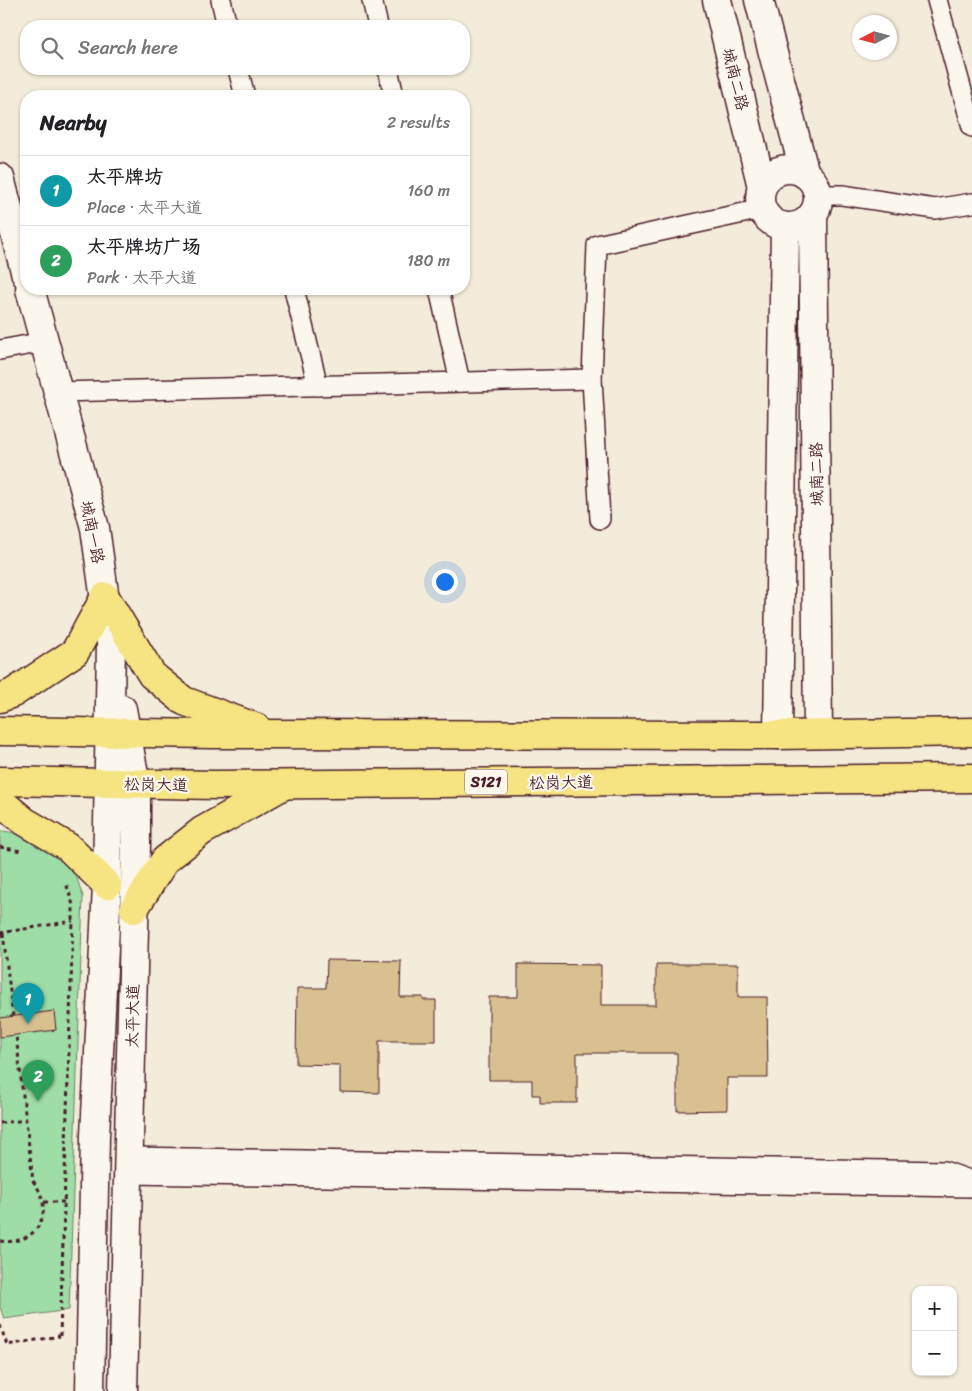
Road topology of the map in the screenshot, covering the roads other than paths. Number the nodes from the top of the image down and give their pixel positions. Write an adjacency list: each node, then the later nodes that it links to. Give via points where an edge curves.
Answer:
1 (221, 0): 6 (street)
2 (372, 0): 7 (street)
3 (717, 0): 15 (street, 城南二路)
4 (759, 0): 14 (street, 城南二路)
5 (937, 0): 12 (street)
6 (226, 20)
7 (377, 20)
8 (240, 75): 10 (street)
9 (389, 75): 11 (street)
10 (243, 90)
11 (393, 90)
12 (972, 127)
13 (0, 178): 18 (street)
14 (812, 194): 15 (street, via 796,170 776,172 768,178); 16 (street, via 842,195 935,209); 17 (street, via 806,222); 36 (street, 城南二路)
15 (762, 198): 17 (street, via 775,224); 24 (street, via 598,245)
16 (972, 204)
17 (784, 227): 37 (street, 城南二路)
18 (20, 253)
19 (32, 295): 22 (street, 城南一路)
20 (295, 295): 26 (street)
21 (440, 295): 25 (street)
22 (44, 342): 23 (street); 27 (street, 城南一路)
23 (0, 350)
24 (592, 379): 25 (street); 28 (street)
25 (460, 382): 26 (street)
26 (318, 386): 27 (street)
27 (58, 392): 29 (street, 城南一路, via 95,528)
28 (600, 519)
29 (105, 597): 30 (street, 城南一路); 31 (main road, via 75,652); 35 (main road, via 152,675 184,701)
30 (111, 643): 33 (street, 太平大道)
31 (0, 698)
32 (0, 731): 33 (main road)
33 (118, 732): 35 (main road); 40 (street); 42 (street, 太平大道)
34 (972, 732): 36 (main road)
35 (274, 734): 37 (main road)
36 (818, 734): 37 (main road)
37 (778, 735)
38 (972, 778): 41 (main road, 松岗大道 / S121)
39 (0, 781): 40 (main road, 松岗大道 / S121)
40 (108, 783): 42 (main road, 松岗大道 / S121); 44 (street)
41 (286, 784): 42 (main road, 松岗大道 / S121); 45 (main road, via 202,831 165,860)
42 (136, 785): 45 (street, 太平大道)
43 (0, 801): 44 (main road, via 24,821 68,847)
44 (106, 885): 49 (street, via 94,1136)
45 (134, 909): 46 (street, 太平大道)
46 (128, 1165): 47 (street, via 944,1171); 48 (street); 50 (street, 太平大道)
47 (972, 1181)
48 (972, 1188)
49 (90, 1391)
50 (122, 1391)

